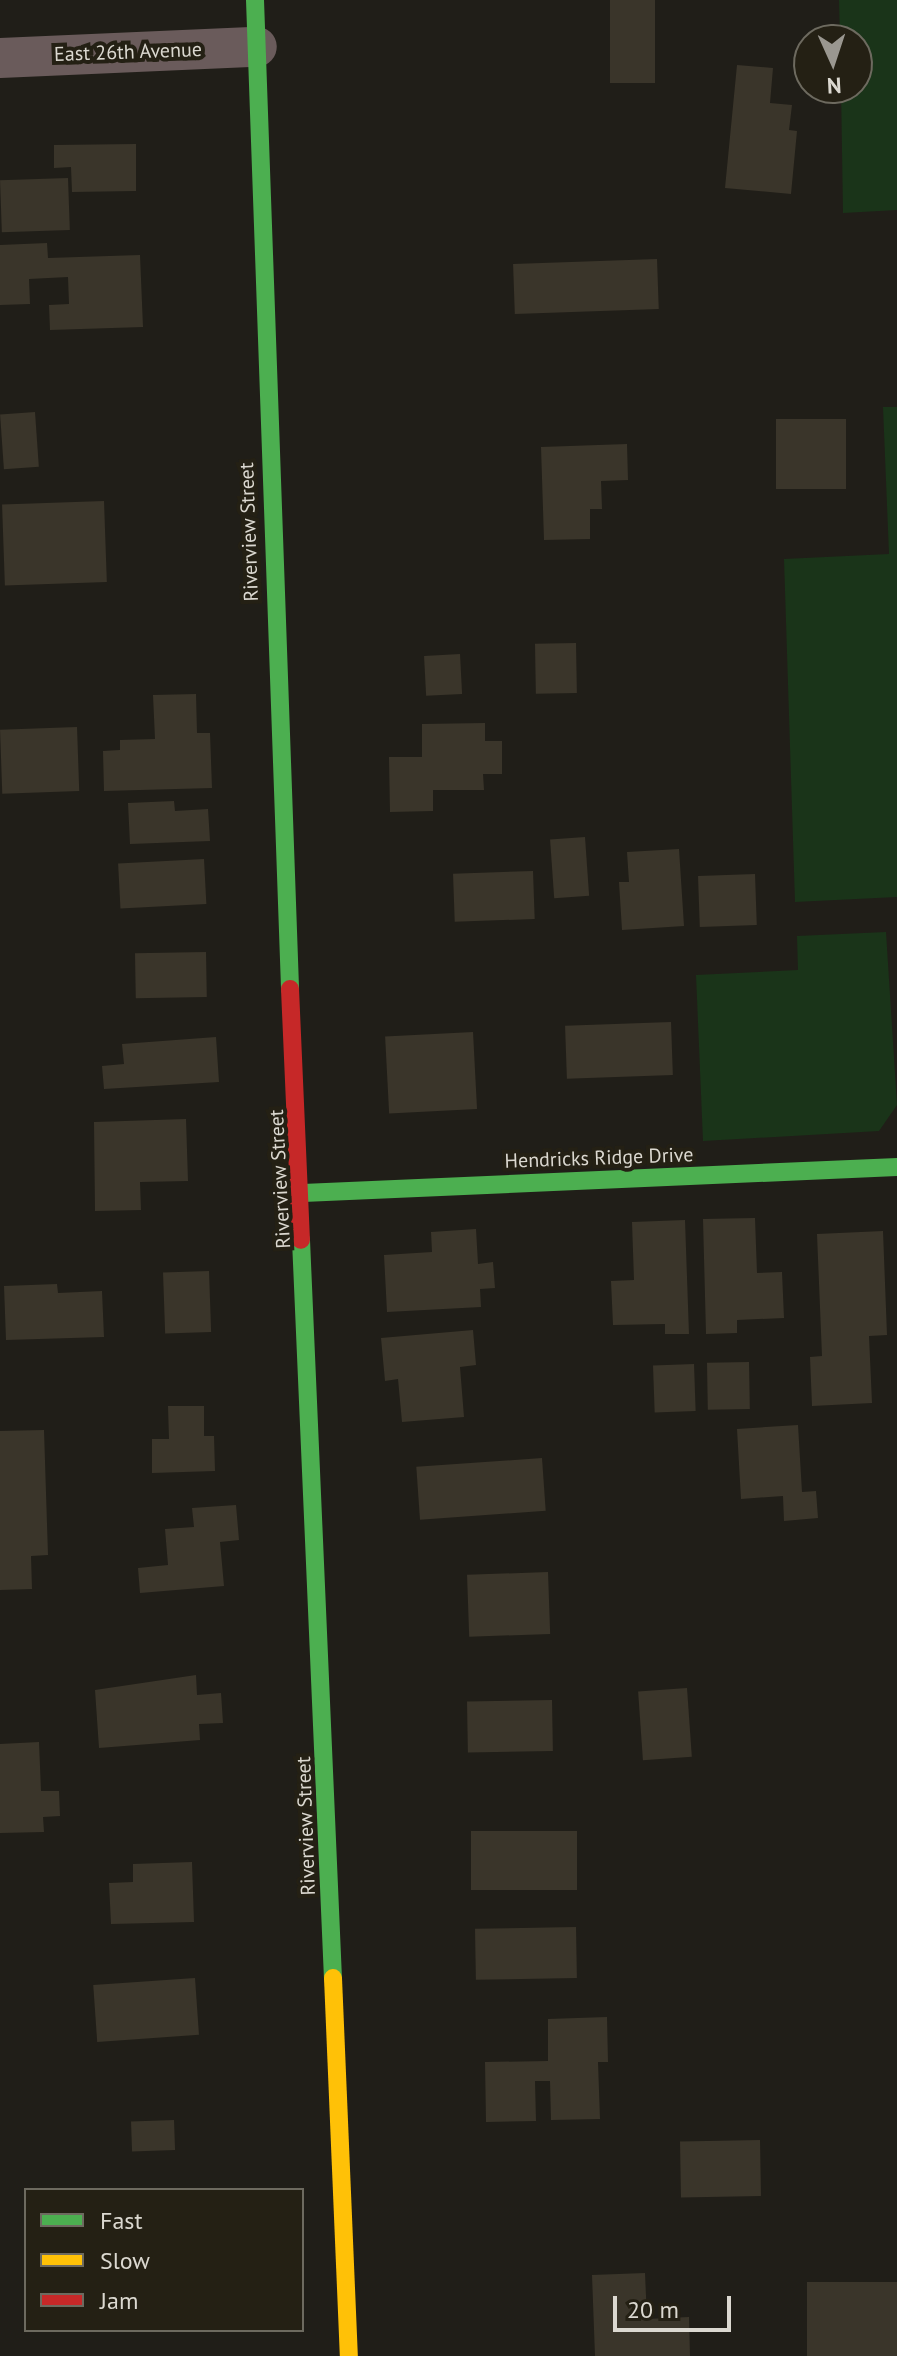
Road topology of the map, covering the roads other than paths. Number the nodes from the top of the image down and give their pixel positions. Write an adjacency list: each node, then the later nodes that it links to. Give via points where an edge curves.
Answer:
1 (255, 0): 2 (street, Riverview Street)
2 (257, 47): 3 (street, East 26th Avenue); 5 (street, Riverview Street, via 268,481)
3 (0, 58)
4 (897, 1167): 5 (street, Hendricks Ridge Drive)
5 (303, 1193): 6 (street, Riverview Street)
6 (349, 2356)

